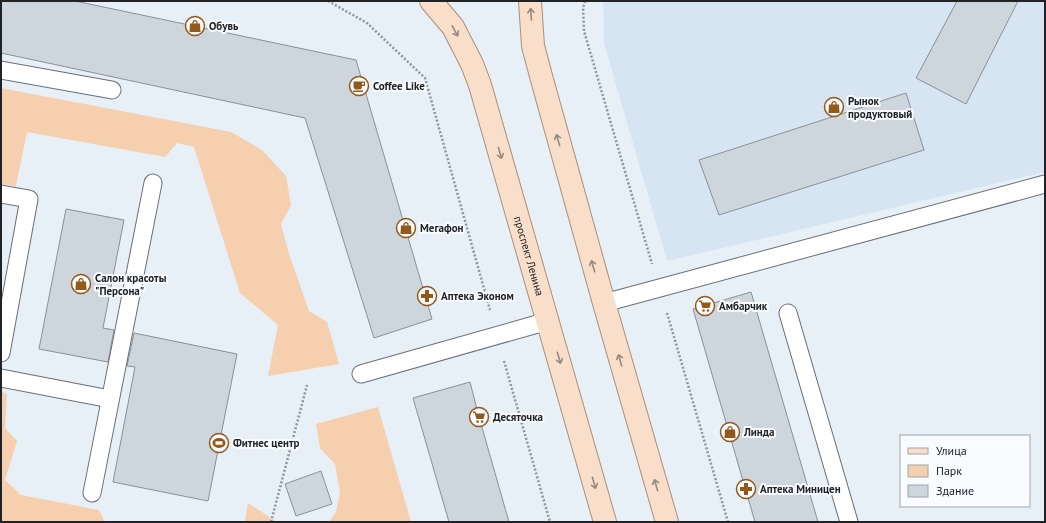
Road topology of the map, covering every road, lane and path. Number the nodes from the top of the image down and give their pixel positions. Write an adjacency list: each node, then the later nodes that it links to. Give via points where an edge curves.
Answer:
1 (328, 1): 14 (path, via 367,24 425,78)
2 (431, 1): 13 (main road, проспект Ленина, one-way to 13, via 453,27 480,85)
3 (530, 1): 11 (main road, one-way to 3, via 533,46)
4 (585, 1): 5 (path)
5 (584, 31)
6 (1, 70): 7 (lane)
7 (112, 90)
8 (153, 183): 19 (lane)
9 (1045, 184): 11 (lane)
10 (1, 194): 15 (lane, via 29,199)
11 (604, 303): 24 (main road, one-way to 11)
12 (788, 313): 25 (lane)
13 (548, 321): 14 (lane); 23 (main road, проспект Ленина, one-way to 23)
14 (497, 335): 16 (lane); 22 (path)
15 (1, 353)
16 (362, 374)
17 (1, 378): 19 (lane)
18 (307, 385): 21 (path)
19 (110, 399): 20 (lane)
20 (92, 493)
21 (271, 522)
22 (550, 522)
23 (605, 522)
24 (667, 522)
25 (849, 522)

